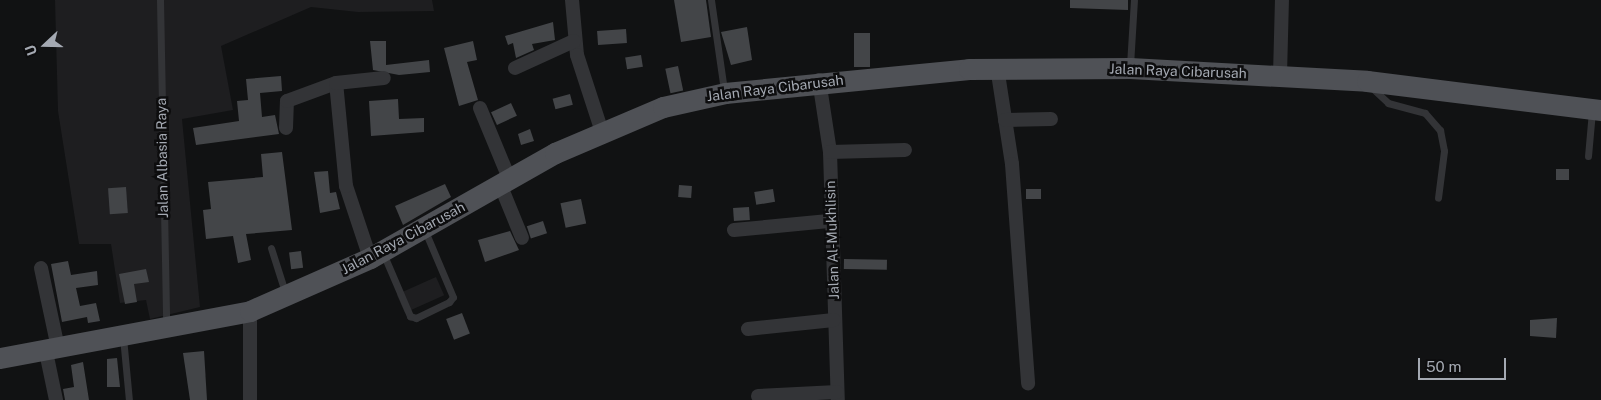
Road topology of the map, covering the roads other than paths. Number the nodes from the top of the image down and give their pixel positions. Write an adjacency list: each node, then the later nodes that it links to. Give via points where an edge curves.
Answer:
1 (160, 0): 37 (lane, Jalan Albasia Raya)
2 (572, 0): 6 (street)
3 (711, 0): 15 (lane)
4 (1134, 0): 9 (lane)
5 (1282, 0): 10 (street)
6 (574, 41): 7 (street); 21 (street)
7 (514, 68)
8 (997, 68): 9 (main road, Jalan Raya Cibarusah); 12 (main road, Jalan Raya Cibarusah); 19 (street)
9 (1130, 68): 10 (main road, Jalan Raya Cibarusah)
10 (1280, 75): 13 (main road, Jalan Raya Cibarusah)
11 (384, 78): 14 (street)
12 (819, 80): 15 (main road, Jalan Raya Cibarusah); 23 (street, Jalan Al-Mukhlisin)
13 (1367, 82): 17 (main road, Jalan Raya Cibarusah); 26 (lane, via 1380,98 1425,113 1440,130 1444,151)
14 (336, 83): 20 (street, via 287,101); 32 (street, via 346,186)
15 (725, 93): 21 (main road, Jalan Raya Cibarusah, via 663,107)
16 (480, 108): 25 (street)
17 (1597, 109): 24 (lane)
18 (1051, 119): 19 (street)
19 (1005, 120): 42 (street)
20 (286, 128)
21 (602, 132): 25 (main road, Jalan Raya Cibarusah)
22 (906, 150): 23 (street)
23 (830, 152): 27 (street, Jalan Al-Mukhlisin)
24 (1588, 156)
25 (504, 181): 28 (main road, Jalan Raya Cibarusah); 30 (street)
26 (1438, 198)
27 (829, 221): 29 (street); 36 (street, Jalan Al-Mukhlisin)
28 (423, 228): 32 (main road, Jalan Raya Cibarusah); 32 (lane, via 453,297 450,302 416,318 410,316)
29 (734, 230)
30 (522, 238)
31 (271, 248): 34 (lane)
32 (376, 254): 34 (main road, Jalan Raya Cibarusah)
33 (41, 268): 40 (street)
34 (286, 297): 35 (main road, Jalan Raya Cibarusah)
35 (250, 311): 37 (main road, Jalan Raya Cibarusah); 47 (street)
36 (834, 320): 38 (street); 44 (street, Jalan Al-Mukhlisin)
37 (166, 322): 39 (main road, Jalan Raya Cibarusah)
38 (748, 329)
39 (123, 337): 40 (main road, Jalan Raya Cibarusah); 46 (lane)
40 (52, 350): 41 (main road, Jalan Raya Cibarusah); 45 (street)
41 (0, 358)
42 (1028, 383)
43 (758, 396): 44 (street)
44 (838, 396)
45 (56, 400)
46 (129, 400)
47 (250, 400)

